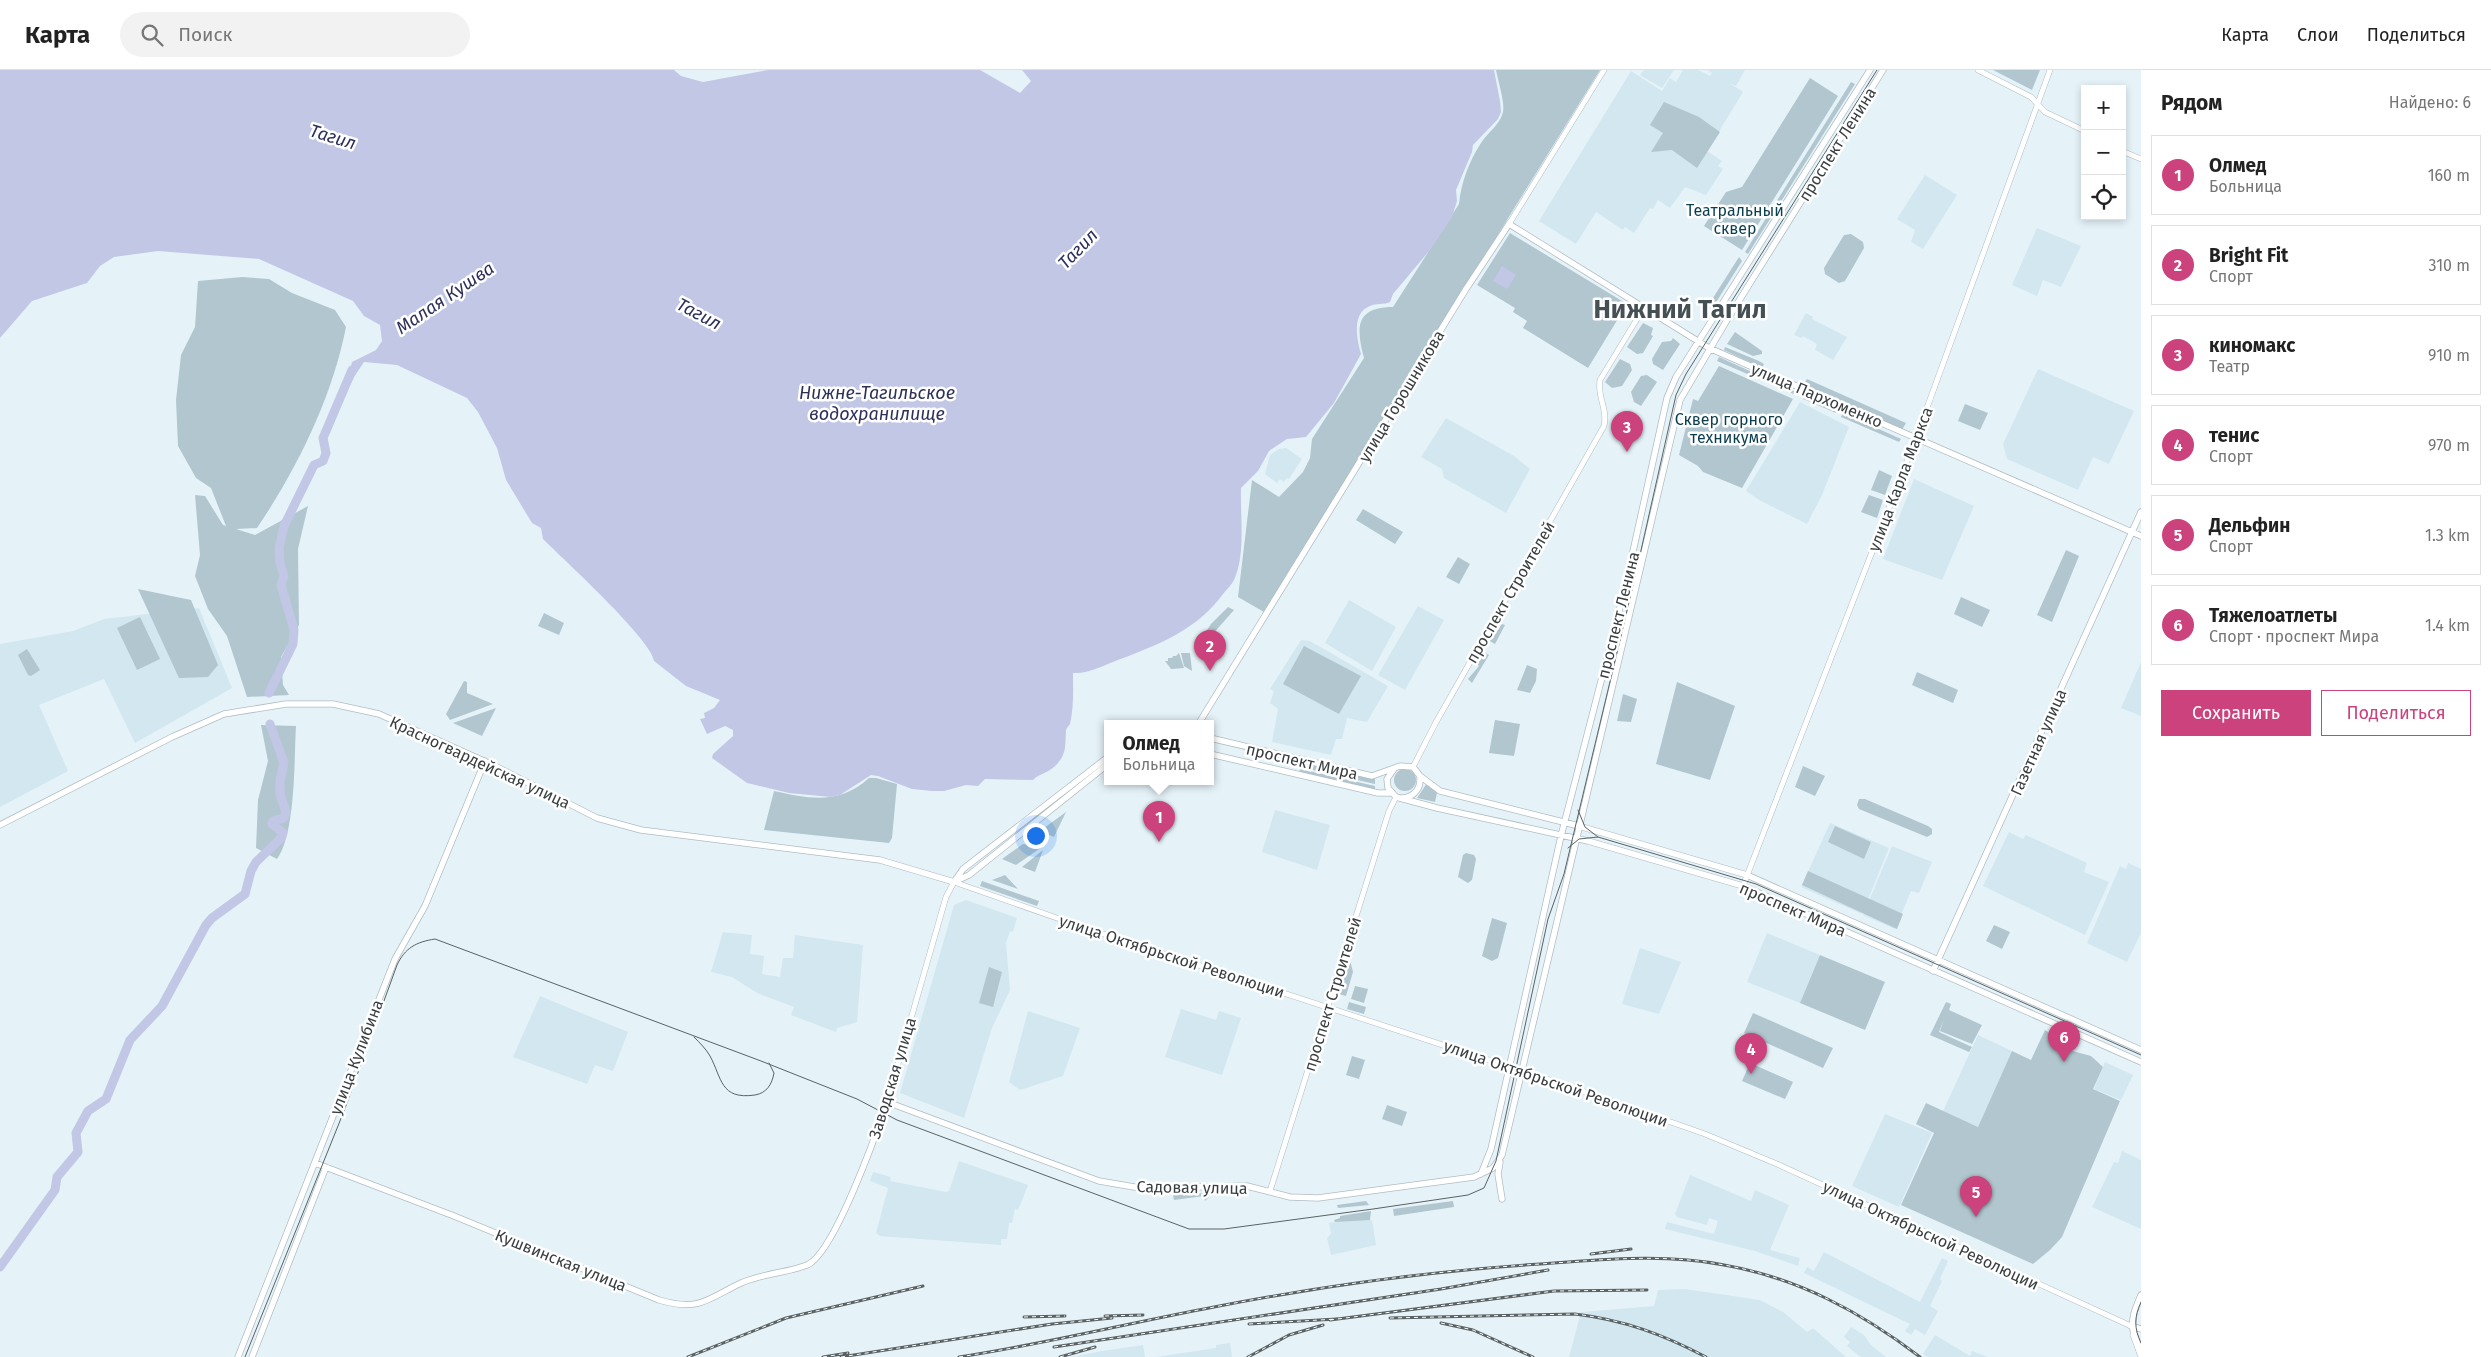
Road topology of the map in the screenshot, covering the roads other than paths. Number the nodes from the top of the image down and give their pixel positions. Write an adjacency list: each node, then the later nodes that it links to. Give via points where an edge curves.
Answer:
1 (1604, 70): 10 (street, улица Горошникова)
2 (1870, 70): 12 (main road, проспект Ленина)
3 (1883, 70): 13 (main road, проспект Ленина)
4 (1978, 70): 6 (street, via 2031,97)
5 (2050, 70): 6 (street, улица Карла Маркса)
6 (2038, 105): 7 (street, via 2045,112); 14 (street, улица Карла Маркса)
7 (2083, 130)
8 (2126, 153): 9 (street)
9 (2141, 159)
10 (1509, 224): 11 (main road, улица Пархоменко); 18 (main road, улица Горошникова)
11 (1642, 309): 12 (main road, улица Пархоменко); 24 (street, проспект Строителей, via 1600,380 1598,392 1607,417 1604,426)
12 (1698, 342): 13 (main road, улица Пархоменко); 28 (main road, проспект Ленина, via 1667,398 1624,592)
13 (1709, 348): 14 (main road, улица Пархоменко); 30 (main road, проспект Ленина, via 1680,400)
14 (1916, 438): 16 (main road, улица Пархоменко); 33 (street, улица Карла Маркса)
15 (2141, 512): 16 (main road, Газетная улица)
16 (2132, 532): 17 (main road, улица Пархоменко); 36 (main road, Газетная улица)
17 (2141, 536)
18 (1201, 720)
19 (1214, 739): 25 (main road, проспект Мира, via 1367,776)
20 (1214, 755): 27 (main road, проспект Мира)
21 (1104, 760): 34 (main road, Заводская улица, via 963,869)
22 (485, 761): 29 (main road, Красногвардейская улица, via 362,709 333,704 286,704 224,714); 34 (main road, Красногвардейская улица, via 597,818 622,826 893,863); 45 (main road, улица Кулибина, via 425,906 395,959)
23 (1104, 767): 34 (main road, via 969,874)
24 (1413, 767): 25 (main road, via 1407,765); 26 (main road)
25 (1394, 769): 27 (main road, via 1387,779 1388,788)
26 (1420, 776): 27 (main road, via 1416,792 1406,798); 28 (main road, проспект Мира, via 1440,790)
27 (1396, 796): 31 (main road, проспект Мира); 38 (street, проспект Строителей)
28 (1564, 822): 30 (main road, проспект Мира); 31 (main road, проспект Ленина)
29 (0, 825)
30 (1579, 826): 32 (main road, проспект Ленина); 33 (main road, проспект Мира)
31 (1561, 836): 32 (main road, проспект Мира); 41 (main road, проспект Ленина)
32 (1576, 839): 35 (main road, проспект Мира); 42 (main road, проспект Ленина)
33 (1747, 874): 35 (street, улица Карла Маркса); 36 (main road, проспект Мира)
34 (954, 882): 38 (street, улица Октябрьской Революции); 43 (street, Заводская улица, via 946,897)
35 (1743, 886): 37 (main road, проспект Мира)
36 (1938, 960): 37 (main road, Газетная улица); 39 (main road, проспект Мира)
37 (1933, 971): 40 (main road, проспект Мира)
38 (1329, 1008): 41 (street, улица Октябрьской Революции); 48 (street, проспект Строителей)
39 (2141, 1050)
40 (2141, 1062)
41 (1509, 1067): 42 (street, улица Октябрьской Революции); 47 (main road, проспект Ленина, via 1490,1155)
42 (1521, 1070): 44 (main road, проспект Ленина); 52 (street, улица Октябрьской Революции, via 1705,1134 1777,1164)
43 (887, 1102): 48 (main road, Садовая улица, via 1099,1181 1140,1188 1247,1186); 50 (main road, Заводская улица, via 864,1165 829,1242)
44 (1502, 1155): 47 (main road, via 1495,1166); 49 (main road, проспект Ленина, via 1498,1174)
45 (316, 1162): 46 (main road, Кушвинская улица); 57 (main road, улица Кулибина)
46 (326, 1167): 50 (main road, Кушвинская улица, via 681,1306 702,1303 763,1274); 58 (main road)
47 (1480, 1175): 48 (main road, Садовая улица, via 1318,1198 1290,1197)
48 (1270, 1191)
49 (1502, 1199)
50 (808, 1265)
51 (2141, 1295): 52 (main road)
52 (2131, 1326): 53 (main road, улица Октябрьской Революции); 54 (main road)
53 (2141, 1329)
54 (2134, 1335): 55 (main road); 56 (main road)
55 (2141, 1339)
56 (2141, 1354)
57 (238, 1357)
58 (252, 1357)

